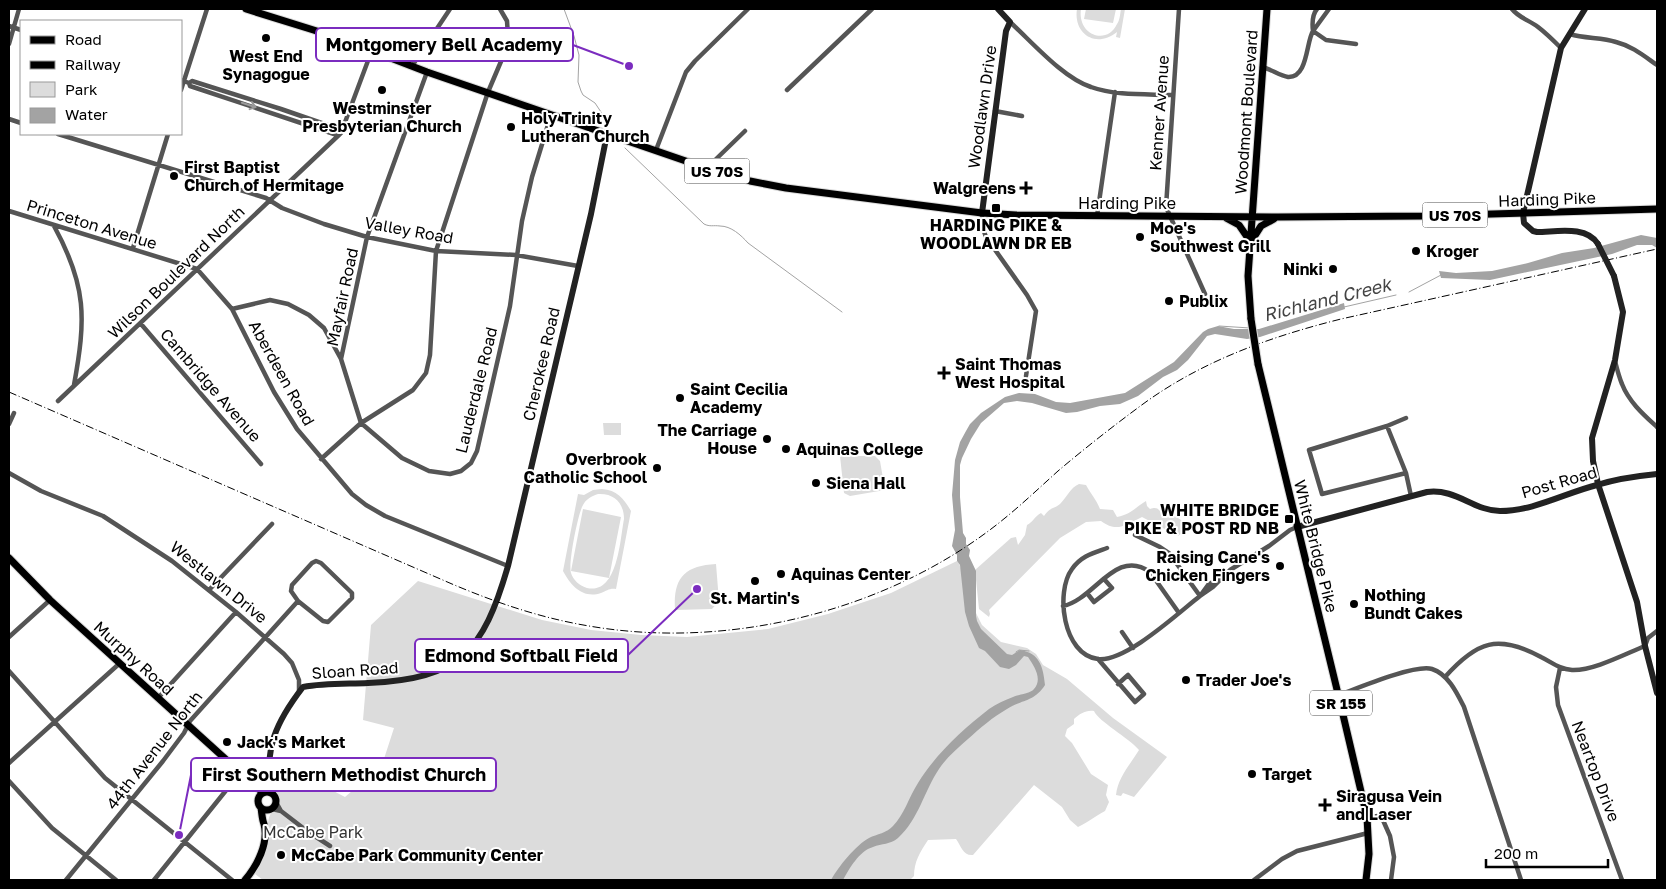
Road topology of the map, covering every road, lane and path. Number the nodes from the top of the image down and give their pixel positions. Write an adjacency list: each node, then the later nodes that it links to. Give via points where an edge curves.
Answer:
1 (19, 9): 17 (street)
2 (207, 9): 28 (street)
3 (246, 9): 15 (main road, US 70S)
4 (450, 9): 24 (street)
5 (500, 9): 30 (street, via 507,21 508,36 505,52)
6 (748, 9): 41 (street, via 686,72)
7 (872, 9): 29 (street)
8 (998, 9): 16 (street)
9 (1179, 9): 32 (street, Kenner Avenue)
10 (1267, 9): 26 (main road, Woodmont Boulevard)
11 (1317, 9): 18 (street)
12 (1329, 9): 18 (street)
13 (1512, 9): 22 (street)
14 (1585, 9): 19 (street)
15 (259, 11): 23 (main road, US 70S)
16 (1010, 22): 31 (street, via 1074,79); 33 (street, Woodlawn Drive)
17 (11, 27): 20 (street)
18 (1314, 31): 21 (street, via 1326,40); 26 (street, via 1298,74 1287,77)
19 (1570, 34): 22 (street); 25 (street, via 1615,41)
20 (9, 44)
21 (1356, 44)
22 (1561, 48): 48 (street)
23 (372, 50): 24 (main road, US 70S); 37 (street, Wilson Boulevard North)
24 (412, 66): 27 (main road, US 70S)
25 (1657, 66)
26 (1262, 67): 52 (main road, Woodmont Boulevard)
27 (427, 72): 30 (main road, US 70S); 55 (street, Mayfair Road)
28 (185, 82): 37 (street, via 192,81 281,109 336,128)
29 (787, 90)
30 (488, 92): 34 (main road, US 70S); 58 (street)
31 (1115, 92): 32 (street); 49 (street)
32 (1172, 95): 50 (street, Kenner Avenue, via 1166,207)
33 (995, 111): 35 (street); 47 (street, Woodlawn Drive)
34 (551, 115): 38 (main road, US 70S); 59 (street, Lauderdale Road, via 532,177)
35 (1022, 116)
36 (745, 131): 43 (street)
37 (339, 133): 44 (street, Wilson Boulevard North)
38 (607, 134): 41 (main road, Harding Pike / US 70S); 60 (street, Cherokee Road)
39 (61, 135): 42 (street, Valley Road)
40 (168, 135): 42 (street)
41 (656, 150): 43 (main road, Harding Pike / US 70S)
42 (159, 164): 44 (street, Valley Road); 57 (street)
43 (709, 169): 47 (main road, Harding Pike / US 70S, via 786,188)
44 (271, 200): 55 (street, Valley Road, via 282,208); 61 (street, Wilson Boulevard North)
45 (1657, 209): 48 (main road, Harding Pike / US 70S)
46 (9, 211): 54 (street, Princeton Avenue)
47 (982, 213): 49 (main road, Harding Pike / US 70S); 67 (street, via 986,236 1036,311)
48 (1523, 213): 53 (main road, Harding Pike / US 70S); 66 (street, bridge, via 1524,222 1532,231 1585,232 1598,244 1614,276 1622,312)
49 (1097, 216): 50 (main road, Harding Pike / US 70S)
50 (1171, 217): 51 (main road, Harding Pike / US 70S); 62 (street, Kenner Avenue)
51 (1221, 217): 52 (main road, Harding Pike / US 70S); 56 (main road, via 1239,225)
52 (1252, 217): 53 (main road, Harding Pike / US 70S); 56 (main road, White Bridge Pike / SR 155)
53 (1278, 217): 56 (main road, via 1261,226)
54 (54, 226): 57 (street, Princeton Avenue); 68 (street, via 73,266 81,300 81,347)
55 (367, 237): 58 (street, Valley Road); 65 (street, Mayfair Road)
56 (1250, 243): 84 (main road, White Bridge Pike / SR 155, bridge, via 1249,304 1258,364)
57 (133, 248): 61 (street, Princeton Avenue)
58 (436, 251): 59 (street, Valley Road); 72 (street, via 430,355 426,373 413,390)
59 (516, 255): 60 (street, Valley Road); 72 (street, Lauderdale Road, via 510,306 477,451 471,463 450,474 428,471 402,458)
60 (578, 266): 88 (street, Cherokee Road)
61 (197, 269): 63 (street, Aberdeen Road); 64 (street, Wilson Boulevard North)
62 (1205, 294)
63 (232, 309): 65 (street, via 270,300 288,304 324,328); 76 (street, Aberdeen Road, via 274,392)
64 (141, 324): 68 (street, Wilson Boulevard North); 77 (street, Cambridge Avenue)
65 (341, 359): 72 (street)
66 (1615, 360): 75 (street, via 1622,385 1639,411); 81 (street, via 1592,438)
67 (1026, 376)
68 (74, 386): 69 (street, Wilson Boulevard North)
69 (58, 401)
70 (14, 413): 73 (street)
71 (1406, 418): 74 (street)
72 (362, 423): 76 (street)
73 (9, 424)
74 (1387, 426): 79 (street); 79 (street, via 1309,450 1322,494)
75 (1657, 427)
76 (321, 459): 88 (street, Aberdeen Road, via 352,494 385,516)
77 (261, 464)
78 (9, 473): 90 (street, Westlawn Drive, via 41,491 103,516)
79 (1406, 473): 82 (street)
80 (1657, 474): 81 (street, Post Road)
81 (1598, 484): 82 (street, Post Road, via 1526,508 1499,511 1448,492 1433,491); 103 (street, via 1637,602)
82 (1411, 496): 84 (street, Post Road)
83 (272, 524): 90 (street)
84 (1297, 527): 92 (street, via 1208,585); 113 (main road, White Bridge Pike / SR 155)
85 (1135, 535): 92 (street, via 1169,553)
86 (1107, 548): 96 (street, via 1086,555 1072,569 1065,582)
87 (9, 558): 93 (main road, Murphy Road)
88 (508, 566): 95 (street, Cherokee Road)
89 (1104, 579): 91 (street); 91 (street, via 1112,588 1094,602); 98 (street, via 1123,566 1143,568 1152,575)
90 (209, 590): 97 (street, Westlawn Drive)
91 (1086, 593): 96 (street)
92 (1200, 596): 98 (street)
93 (50, 600): 102 (street); 106 (main road, Murphy Road)
94 (298, 600): 94 (street, via 328,622 352,598 352,593 316,561 292,586 291,591); 101 (street, 44th Avenue North)
95 (497, 600): 111 (street, Sloan Road, via 474,644 456,662 438,672 399,681 309,686)
96 (1063, 606): 105 (street, via 1074,642 1086,654)
97 (236, 612): 101 (street, Westlawn Drive); 114 (street)
98 (1179, 613): 104 (street)
99 (1657, 631): 103 (street, via 1648,638)
100 (1122, 632): 104 (street)
101 (265, 636): 111 (street, Westlawn Drive, via 292,663 300,680); 116 (street, 44th Avenue North)
102 (9, 637)
103 (1645, 646): 107 (street, via 1585,668); 112 (street)
104 (1133, 648): 105 (street)
105 (1098, 659): 110 (street)
106 (120, 663): 114 (main road, Murphy Road); 115 (street)
107 (1560, 668): 109 (street, via 1522,647 1504,643 1486,645 1474,651); 137 (street, Neartop Drive, via 1556,687 1558,705)
108 (9, 671): 115 (street)
109 (1445, 677): 113 (street, via 1432,669 1413,669); 136 (street, via 1464,707)
110 (1118, 684): 110 (street, via 1135,702 1144,694 1128,675)
111 (299, 692): 120 (street, via 273,737 269,782)
112 (1657, 693)
113 (1339, 695): 123 (main road, White Bridge Pike / SR 155)
114 (158, 698): 116 (main road, Murphy Road)
115 (55, 722): 117 (street); 121 (street, via 105,778)
116 (188, 726): 118 (main road, Murphy Road); 121 (street, 44th Avenue North)
117 (9, 763)
118 (241, 775): 120 (main road, Murphy Road); 125 (street)
119 (9, 781): 127 (street, via 52,828)
120 (264, 794): 122 (main road, via 259,804); 122 (main road, Murphy Road, via 275,797)
121 (131, 800): 125 (street); 127 (street, 44th Avenue North)
122 (269, 807): 126 (street, via 281,811); 132 (main road, via 260,856)
123 (1367, 817): 124 (main road, White Bridge Pike / SR 155); 135 (street, via 1382,818 1390,836 1394,857)
124 (1368, 833): 133 (street, via 1297,850); 134 (main road, White Bridge Pike / SR 155)
125 (185, 843): 130 (street); 131 (street)
126 (330, 846)
127 (86, 856): 128 (street, 44th Avenue North); 129 (street)
128 (66, 880)
129 (116, 880)
130 (154, 880)
131 (232, 880)
132 (245, 880)
133 (1254, 880)
134 (1366, 880)
135 (1391, 880)
136 (1521, 880)
137 (1622, 880)

